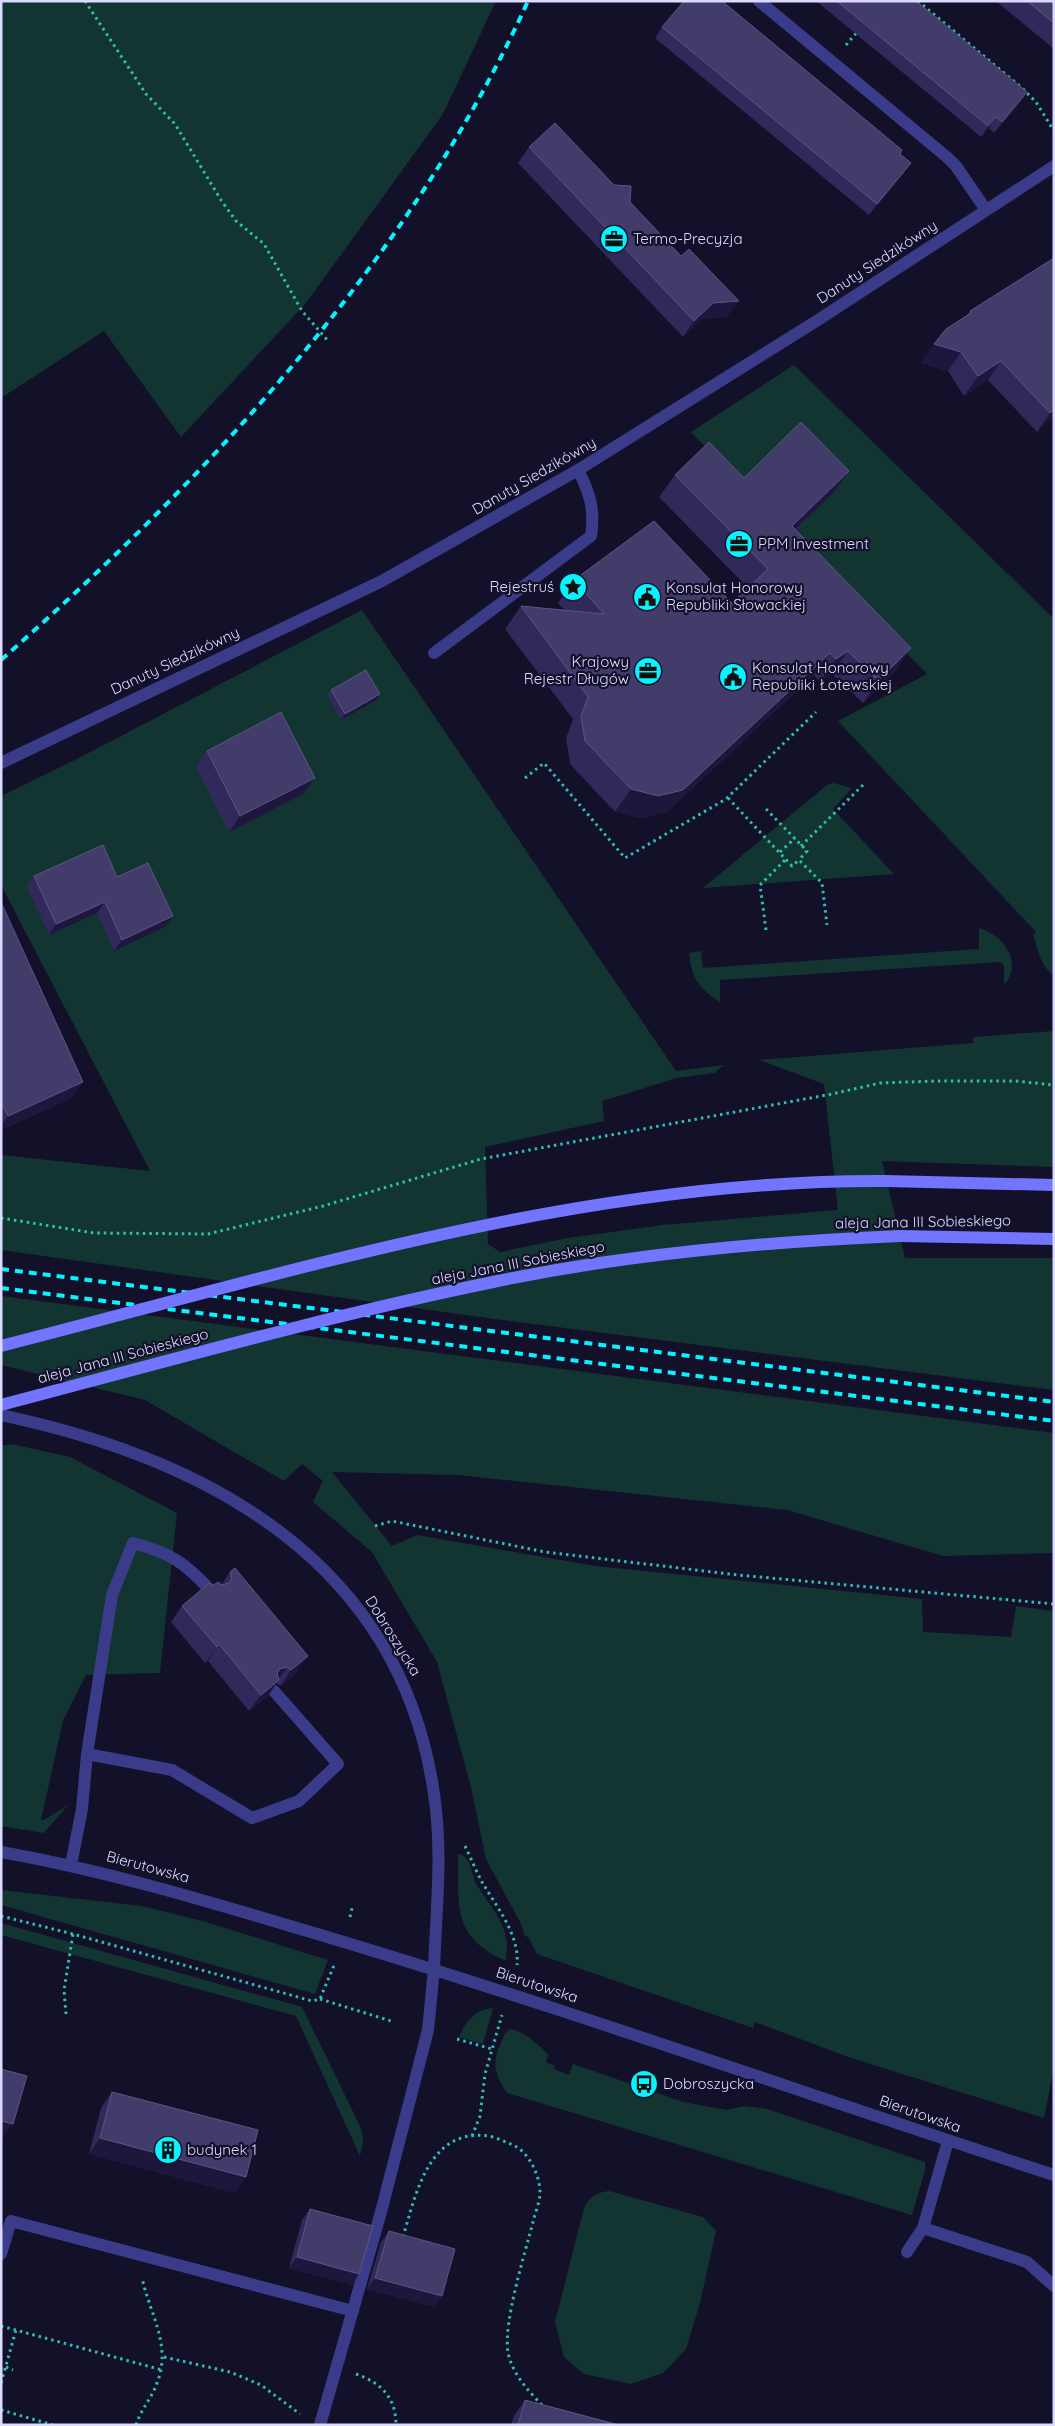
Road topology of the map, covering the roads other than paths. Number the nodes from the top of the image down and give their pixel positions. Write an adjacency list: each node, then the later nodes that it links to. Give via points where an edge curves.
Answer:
1 (759, 1): 3 (street, via 956,166)
2 (1054, 166): 3 (street, Danuty Siedzikówny)
3 (986, 210): 4 (street, Danuty Siedzikówny)
4 (578, 470): 5 (street, via 590,493 594,517 591,536); 6 (street, Danuty Siedzikówny, via 382,581)
5 (434, 653)
6 (1, 763)
7 (1054, 1185): 9 (main road, bridge, via 886,1181 748,1187 640,1198 474,1227 366,1251)
8 (1054, 1239): 10 (main road, aleja Jana III Sobieskiego, bridge, via 900,1236 812,1240 640,1257 502,1280 303,1326)
9 (1, 1346)
10 (1, 1405)
11 (1, 1415): 17 (street, Dobroszycka, via 49,1425 120,1447 204,1483 265,1520 311,1556 350,1598 380,1641 406,1688 423,1740 434,1794 440,1852)
12 (213, 1593): 14 (street, via 189,1567 160,1550 133,1543 112,1595)
13 (274, 1691): 14 (street, via 338,1764 299,1801 252,1818 172,1770)
14 (87, 1754): 16 (street, via 82,1809)
15 (1, 1852): 16 (street, Bierutowska)
16 (71, 1864): 17 (street, Bierutowska, via 208,1900)
17 (434, 1969): 18 (street, Bierutowska); 24 (street, Dobroszycka, via 428,2030)
18 (948, 2141): 19 (street, Bierutowska); 20 (street)
19 (1054, 2176)
20 (923, 2228): 21 (street); 23 (street, via 1027,2262)
21 (908, 2252)
22 (1, 2254): 24 (street, via 11,2221)
23 (1054, 2286)
24 (353, 2310): 25 (street, Dobroszycka)
25 (320, 2425)

